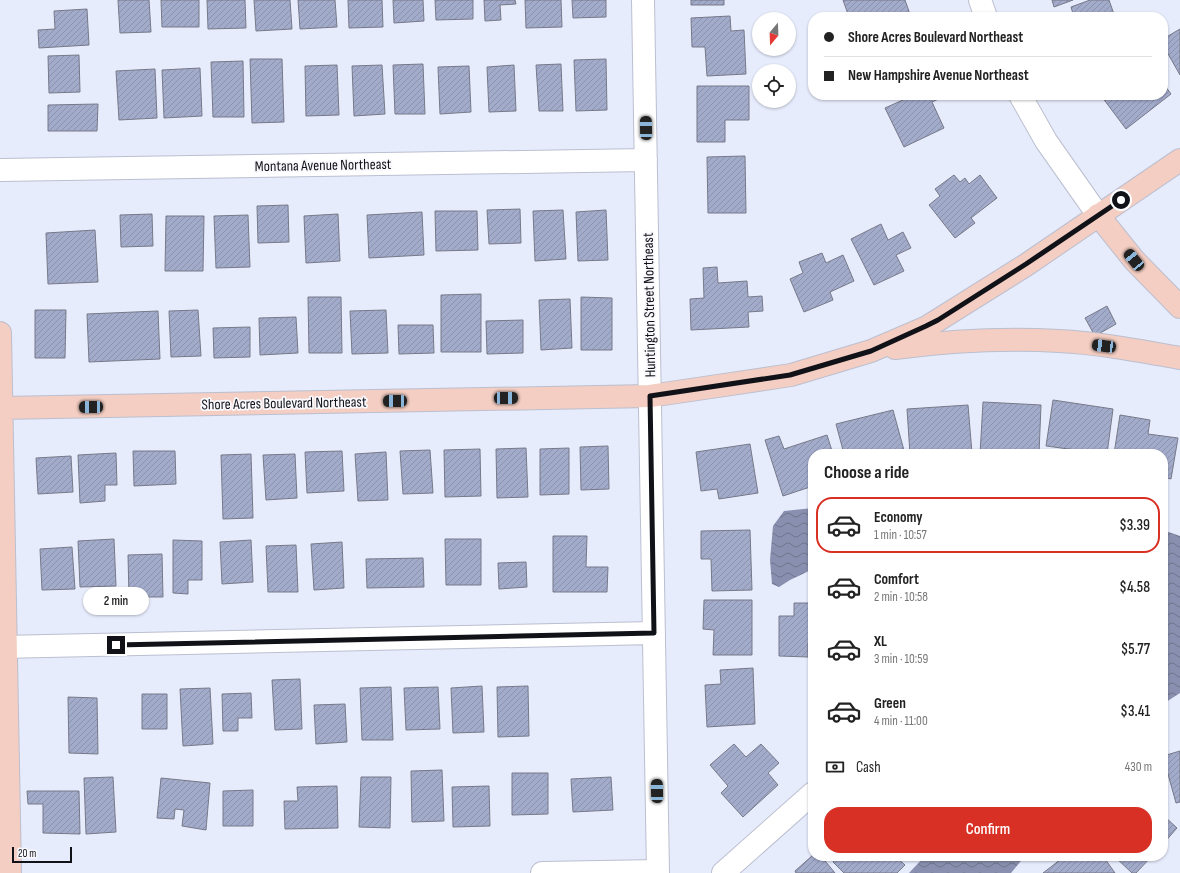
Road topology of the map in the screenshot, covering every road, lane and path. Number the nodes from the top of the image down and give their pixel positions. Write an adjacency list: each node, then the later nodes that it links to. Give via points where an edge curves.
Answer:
1 (643, 0): 5 (street, Huntington Street Northeast)
2 (980, 0): 3 (street)
3 (984, 12)
4 (1023, 100): 8 (street, via 1046,141)
5 (646, 160): 7 (street, Montana Avenue Northeast); 13 (street, Huntington Street Northeast)
6 (1180, 160): 8 (street, Shore Acres Boulevard Northeast)
7 (0, 170)
8 (1098, 215): 9 (street, via 1134,260); 11 (street, Shore Acres Boulevard Northeast, via 1026,264 926,326)
9 (1180, 307)
10 (0, 333): 14 (street)
11 (871, 351): 12 (street, via 937,343 997,340 1060,341 1134,349); 13 (street, Shore Acres Boulevard Northeast, via 790,375)
12 (1180, 358)
13 (650, 396): 14 (street, Shore Acres Boulevard Northeast); 15 (street, Huntington Street Northeast)
14 (1, 408): 16 (street)
15 (654, 633): 16 (street); 18 (street, Huntington Street Northeast)
16 (3, 647): 19 (street)
17 (808, 797): 21 (street)
18 (658, 872): 20 (street)
19 (10, 873)
20 (542, 873)
21 (723, 873)

